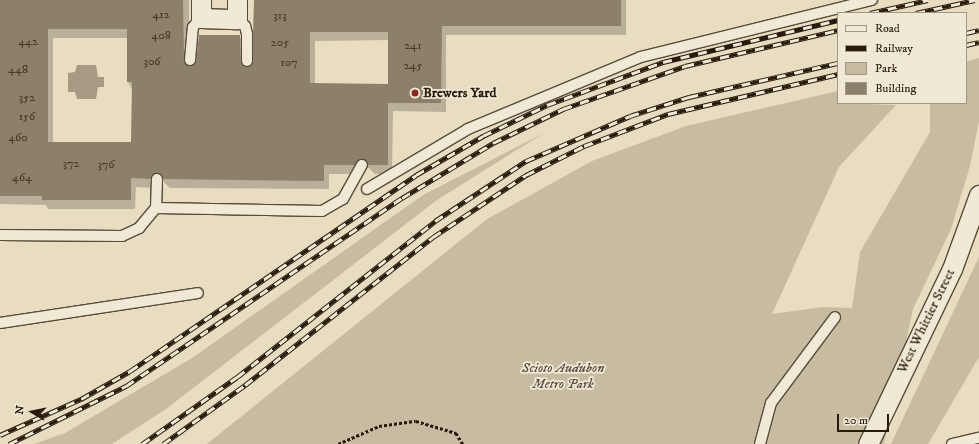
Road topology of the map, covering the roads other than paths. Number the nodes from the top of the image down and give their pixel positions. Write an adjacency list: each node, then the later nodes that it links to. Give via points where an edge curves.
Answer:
1 (237, 0): 4 (street)
2 (872, 0): 9 (lane, via 641,57 468,129)
3 (201, 9): 4 (street); 5 (lane, via 192,32)
4 (237, 19): 6 (lane, via 245,26 248,34)
5 (190, 60)
6 (247, 60)
7 (362, 165): 11 (lane, via 343,199 331,208 308,211)
8 (156, 179): 11 (lane)
9 (367, 189)
10 (979, 195): 18 (street, West Whittier Street, via 955,262)
11 (156, 208): 12 (lane, via 139,228 122,236)
12 (0, 235)
13 (198, 293): 15 (lane)
14 (835, 318): 17 (lane, via 771,403)
15 (0, 323)
16 (979, 438): 19 (lane)
17 (760, 444)
18 (868, 444)
19 (952, 444)

